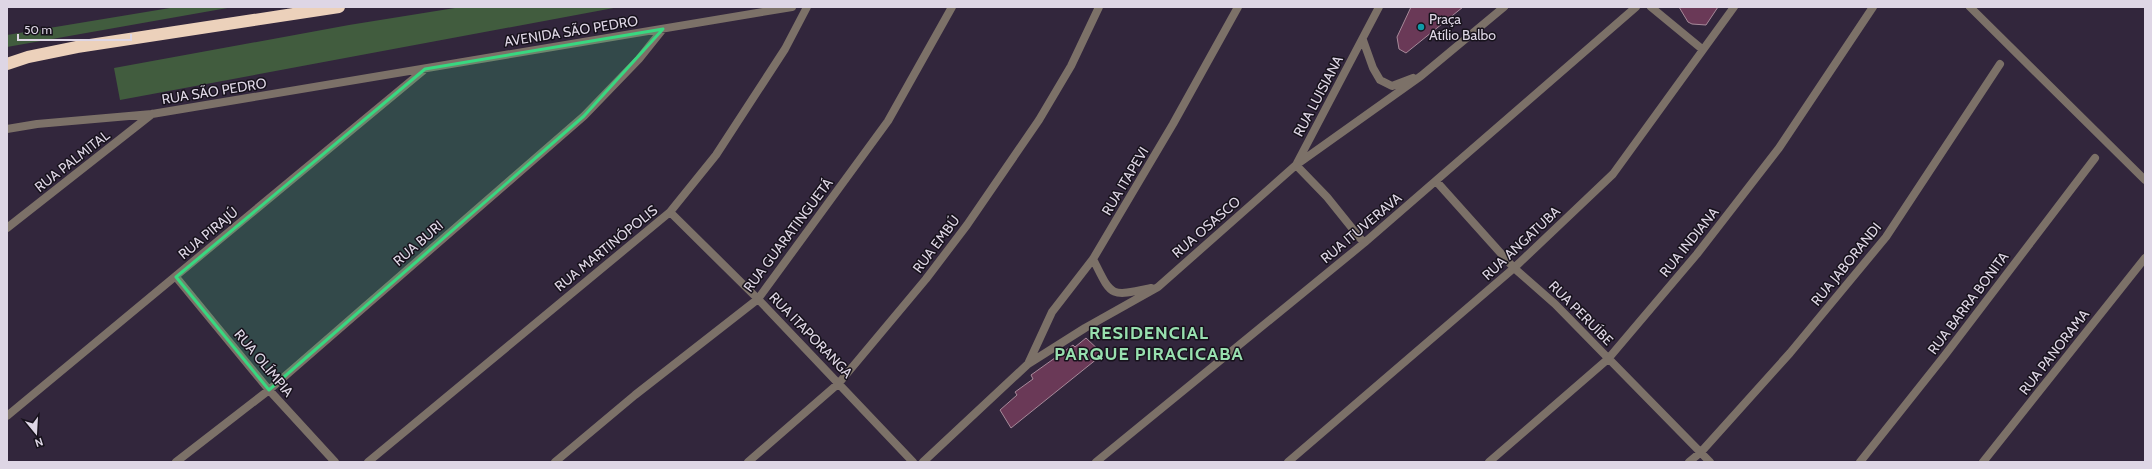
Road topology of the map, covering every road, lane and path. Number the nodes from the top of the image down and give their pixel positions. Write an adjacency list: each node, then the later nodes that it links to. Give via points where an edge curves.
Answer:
1 (339, 7): 17 (highway, via 77,47)
2 (792, 7): 14 (street, AVENIDA SÃO PEDRO)
3 (807, 7): 27 (street, RUA MARTINÓPOLIS, via 785,49 716,155)
4 (952, 7): 35 (street, RUA GUARATINGUETÁ, via 888,121)
5 (1099, 7): 38 (street, RUA EMBÚ, via 1071,66 1039,120 926,279)
6 (1238, 7): 31 (street, RUA ITAPEVI)
7 (1380, 7): 15 (street, RUA LUISIANA)
8 (1504, 7): 20 (street, RUA OSASCO)
9 (1636, 7): 26 (street, RUA ITUVERAVA)
10 (1651, 7): 16 (street)
11 (1734, 7): 16 (street, RUA ANGATUBA)
12 (1873, 7): 36 (street, RUA INDIANA, via 1779,148 1697,254)
13 (1970, 7): 25 (street)
14 (663, 29): 19 (street, AVENIDA SÃO PEDRO); 39 (street, RUA BURI, via 584,116)
15 (1363, 40): 20 (street, via 1380,80 1392,86); 24 (street, RUA LUISIANA)
16 (1702, 49): 32 (street, RUA ANGATUBA, via 1613,174)
17 (7, 64)
18 (2000, 64): 41 (street, RUA JABORANDI, via 1886,238 1790,353)
19 (425, 69): 21 (street, RUA SÃO PEDRO); 33 (street, RUA PIRAJÚ)
20 (1421, 76): 24 (street, RUA OSASCO)
21 (152, 114): 22 (street, RUA SÃO PEDRO); 28 (street, RUA PALMITAL)
22 (7, 129)
23 (2095, 158): 54 (street, RUA BARRA BONITA)
24 (1296, 165): 29 (street); 34 (street, RUA OSASCO)
25 (2145, 180)
26 (1436, 181): 29 (street, RUA ITUVERAVA); 32 (street, RUA PERUÍBE)
27 (670, 212): 35 (street, RUA ITAPORANGA); 44 (street, RUA MARTINÓPOLIS)
28 (7, 228)
29 (1364, 243): 49 (street, RUA ITUVERAVA)
30 (2145, 258): 55 (street, RUA PANORAMA)
31 (1093, 260): 34 (street, via 1108,288 1122,294); 37 (street, RUA ITAPEVI, via 1052,312)
32 (1514, 268): 36 (street, RUA PERUÍBE, via 1555,304); 50 (street, RUA ANGATUBA)
33 (176, 277): 39 (street, RUA OLÍMPIA); 40 (street, RUA PIRAJÚ)
34 (1158, 287): 37 (street, RUA OSASCO, via 1084,328)
35 (758, 299): 38 (street, RUA ITAPORANGA); 45 (street, RUA GUARATINGUETÁ, via 635,395)
36 (1608, 359): 41 (street, RUA PERUÍBE); 51 (street, RUA INDIANA)
37 (1028, 364): 48 (street, RUA OSASCO)
38 (838, 383): 46 (street, RUA EMBÚ); 47 (street, RUA ITAPORANGA)
39 (269, 390): 42 (street, RUA BURI); 43 (street, RUA OLÍMPIA)
40 (7, 416)
41 (1700, 452): 52 (street, RUA JABORANDI); 53 (street, RUA PERUÍBE)
42 (176, 462)
43 (335, 462)
44 (368, 462)
45 (555, 462)
46 (748, 462)
47 (913, 462)
48 (923, 462)
49 (1096, 462)
50 (1288, 462)
51 (1489, 462)
52 (1689, 462)
53 (1710, 462)
54 (1860, 462)
55 (1983, 462)

